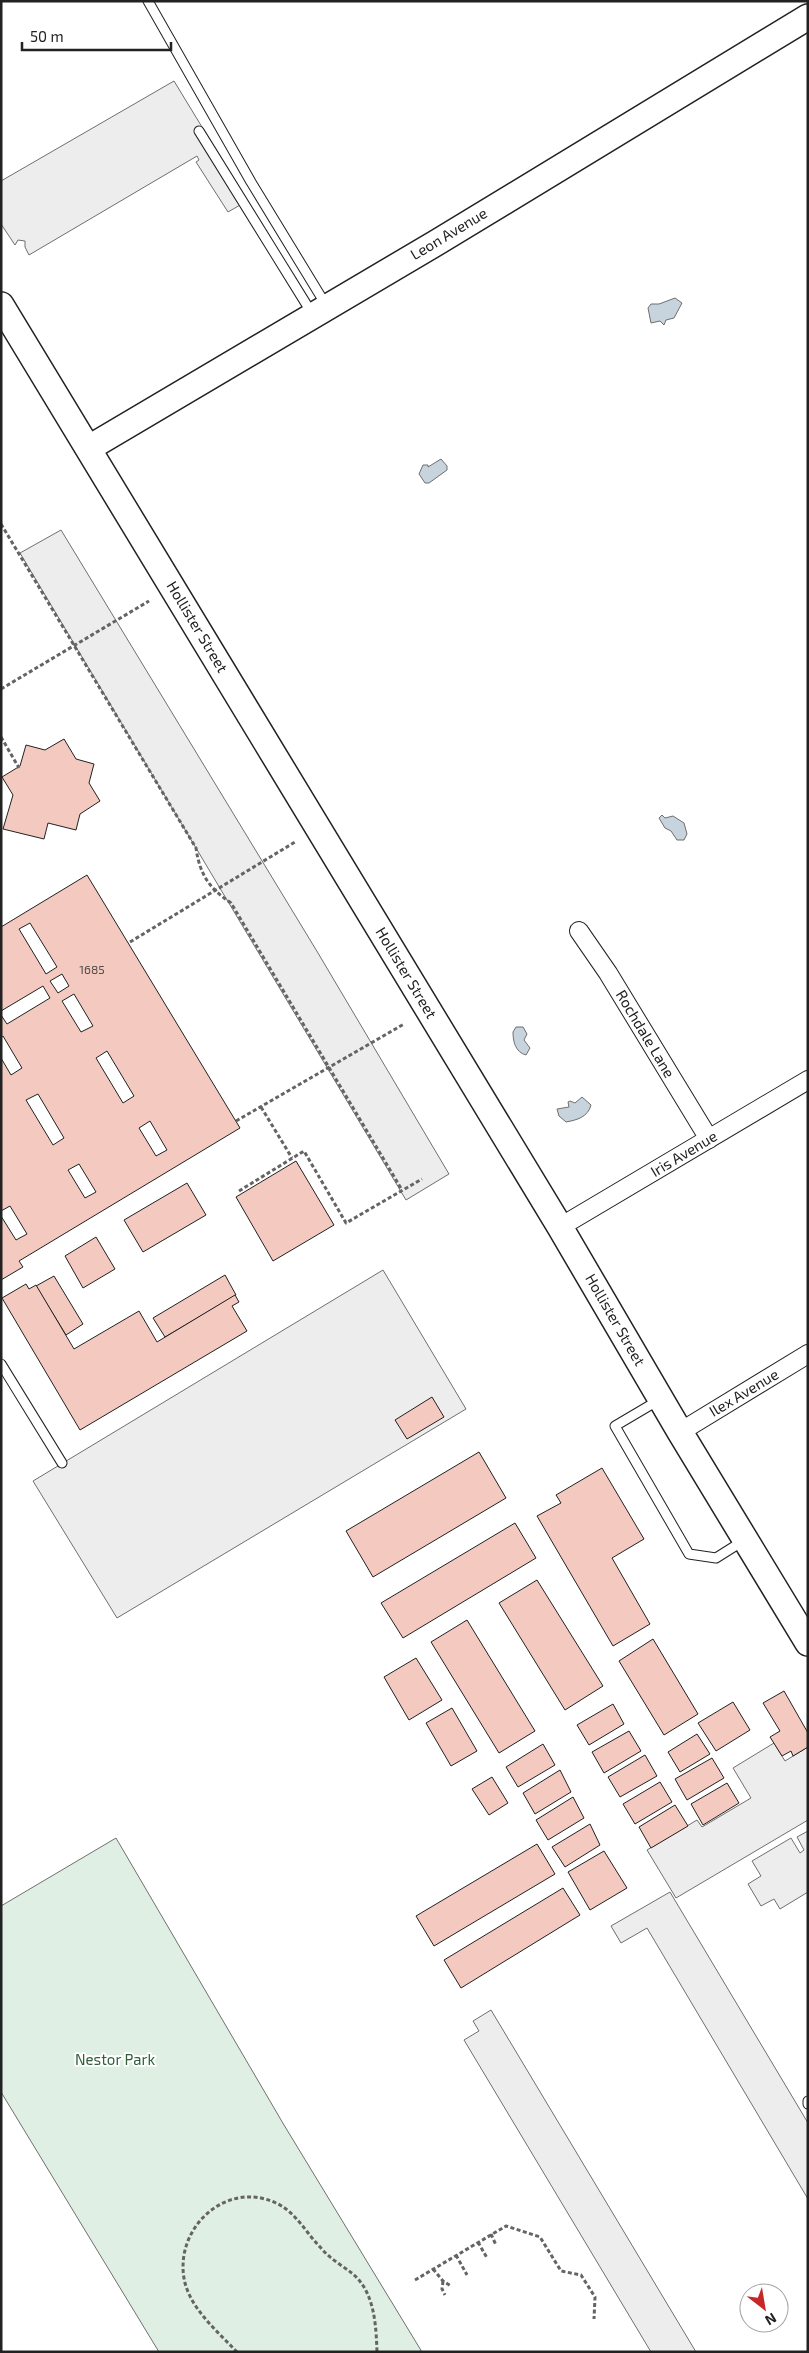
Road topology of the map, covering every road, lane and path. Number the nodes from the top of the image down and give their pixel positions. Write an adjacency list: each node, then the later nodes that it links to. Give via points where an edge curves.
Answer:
1 (148, 1): 5 (lane)
2 (808, 17): 5 (main road, Leon Avenue)
3 (199, 131): 5 (lane)
4 (1, 305): 6 (main road, Hollister Street)
5 (320, 311): 6 (main road, Leon Avenue)
6 (89, 448): 27 (main road, Hollister Street)
7 (1, 524): 9 (path)
8 (149, 601): 9 (path)
9 (75, 645): 10 (path); 14 (path, via 196,848 199,865)
10 (1, 689)
11 (1, 737): 12 (path)
12 (19, 768)
13 (295, 842): 14 (path)
14 (214, 892): 16 (path); 18 (path, via 231,903)
15 (579, 931): 22 (street, Rochdale Lane)
16 (130, 942)
17 (404, 1024): 18 (path)
18 (328, 1067): 20 (path); 25 (path)
19 (808, 1080): 22 (street, Iris Avenue)
20 (261, 1106): 21 (path); 23 (path)
21 (236, 1121)
22 (709, 1139): 27 (street, Iris Avenue)
23 (292, 1158): 25 (path, via 304,1151 346,1223); 26 (path)
24 (422, 1179): 25 (path)
25 (402, 1190)
26 (239, 1191)
27 (560, 1227): 30 (main road, Hollister Street)
28 (808, 1354): 31 (street, Ilex Avenue)
29 (1, 1364): 32 (lane)
30 (661, 1398): 31 (main road, Hollister Street); 33 (lane, via 616,1426 689,1554 716,1558)
31 (680, 1432): 33 (main road, Hollister Street)
32 (62, 1463)
33 (745, 1540): 34 (main road, Hollister Street)
34 (806, 1635)
35 (491, 2234): 36 (path); 37 (path); 46 (path, via 506,2226 540,2238 561,2271 581,2275 595,2297)
36 (478, 2242): 38 (path); 39 (path)
37 (496, 2244)
38 (456, 2255): 40 (path); 41 (path)
39 (487, 2258)
40 (433, 2269): 42 (path); 43 (path)
41 (467, 2275)
42 (415, 2280)
43 (443, 2282): 44 (path); 45 (path)
44 (451, 2286)
45 (445, 2295)
46 (594, 2319)
47 (237, 2352): 48 (path, via 195,2304 185,2283 183,2265 184,2249 207,2213 226,2200 243,2196 262,2198 289,2210 321,2249 355,2276 372,2305)
48 (377, 2352)

